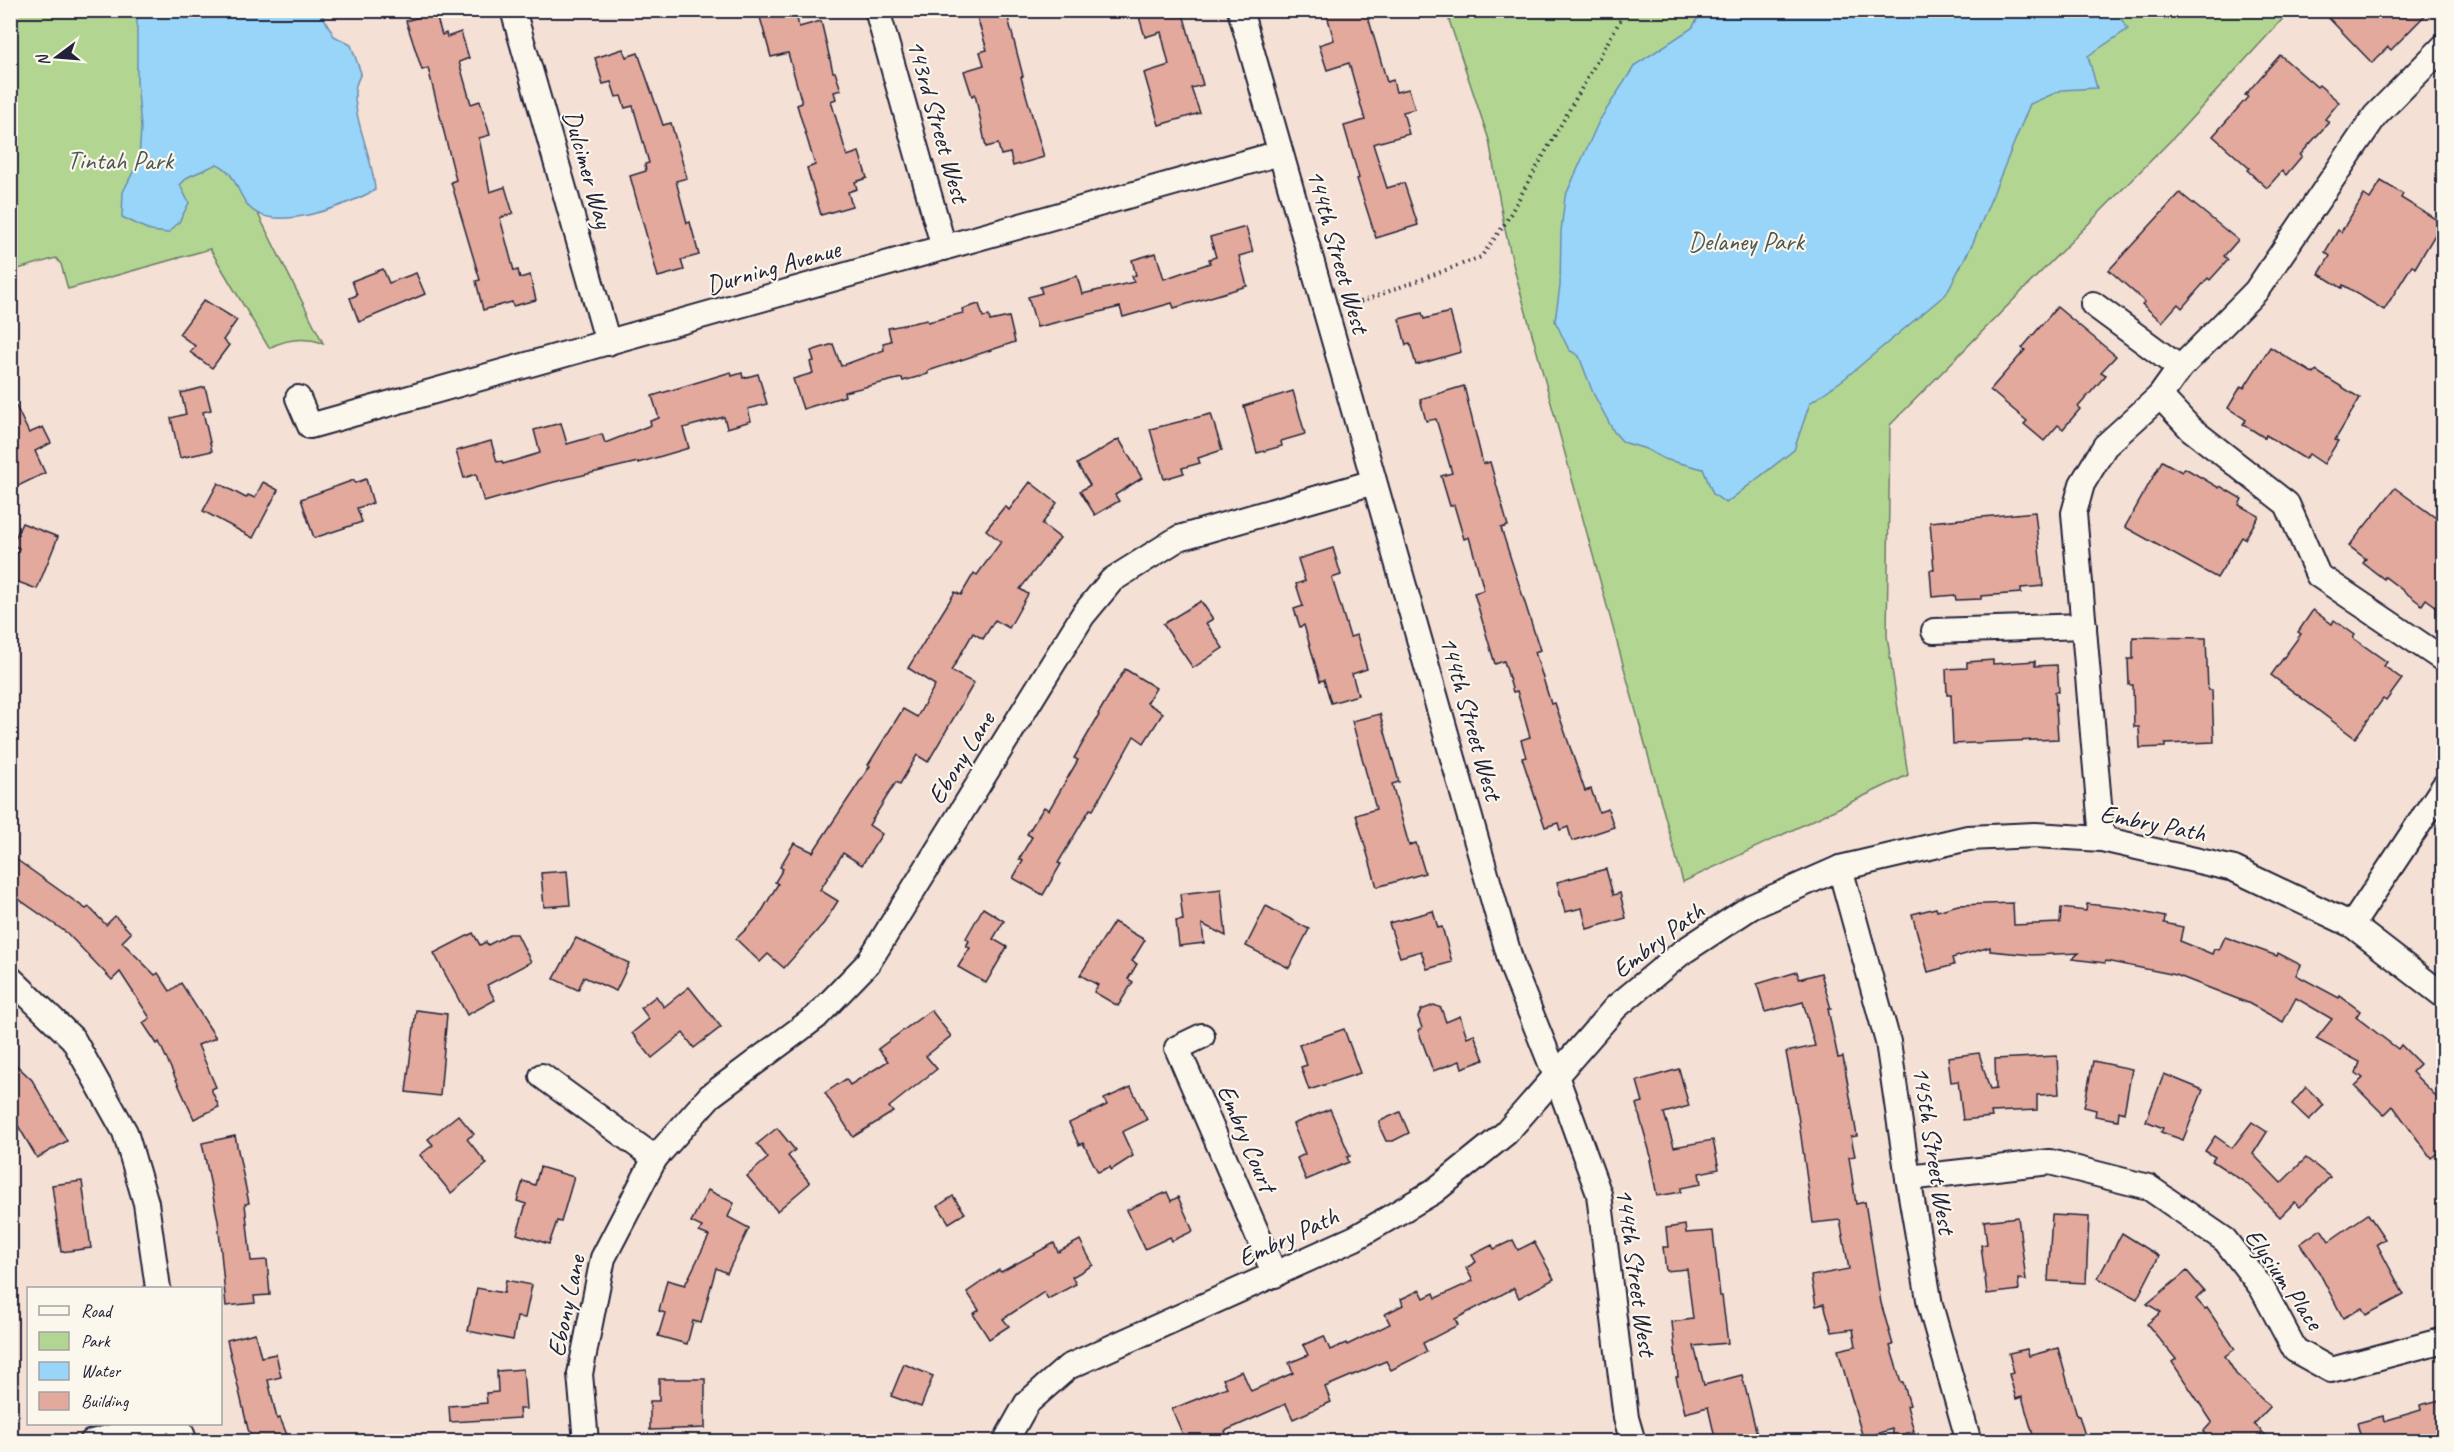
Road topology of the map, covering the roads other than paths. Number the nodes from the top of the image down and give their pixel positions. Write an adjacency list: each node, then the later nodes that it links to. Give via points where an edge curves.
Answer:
1 (513, 10): 8 (street, Dulcimer Way)
2 (877, 10): 6 (street, 143rd Street West)
3 (1240, 10): 5 (street, 144th Street West)
4 (2444, 45): 9 (street, via 2374,116 2256,291)
5 (1280, 153): 6 (street, Durning Avenue); 12 (street, 144th Street West)
6 (944, 248): 8 (street, Durning Avenue)
7 (2092, 304): 9 (street)
8 (608, 343): 11 (street, Durning Avenue, via 310,426)
9 (2180, 368): 10 (street)
10 (2160, 396): 13 (street, via 2105,446 2082,483 2074,513); 15 (street, via 2191,429 2287,504 2318,575)
11 (298, 399)
12 (1374, 482): 24 (street, 144th Street West, via 1513,969); 25 (street, Ebony Lane, via 1179,538 1112,580 1083,615 868,963 816,1017 710,1096)
13 (2084, 626): 14 (street); 17 (street)
14 (1934, 632)
15 (2444, 660)
16 (2444, 786): 19 (street)
17 (2102, 839): 18 (street, Embry Path, via 2035,835 1968,838); 19 (street, Embry Path, via 2234,869)
18 (1840, 868): 24 (street, Embry Path, via 1751,907 1681,953 1616,1007); 26 (street, 145th Street West, via 1888,1042)
19 (2352, 926): 21 (street, Embry Path)
20 (10, 978): 28 (street, via 73,1039 125,1132 146,1203)
21 (2444, 996)
22 (1202, 1036): 27 (street, Embry Court, via 1178,1048)
23 (542, 1076): 25 (street)
24 (1556, 1076): 27 (street, Embry Path, via 1506,1133 1433,1192 1355,1238); 36 (street, 144th Street West, via 1599,1194 1626,1418)
25 (655, 1158): 34 (street, Ebony Lane, via 603,1258 580,1374)
26 (1908, 1178): 29 (street, Elysium Place, via 2050,1162 2148,1187 2225,1240 2262,1288 2295,1350 2331,1370); 37 (street, 145th Street West, via 1930,1305)
27 (1275, 1275): 35 (street, Embry Path, via 1068,1367 1027,1403)
28 (158, 1287)
29 (2444, 1340)
30 (155, 1425): 32 (street)
31 (178, 1425): 33 (street)
32 (92, 1442)
33 (185, 1442)
34 (586, 1442)
35 (1005, 1442)
36 (1633, 1442)
37 (1969, 1442)

